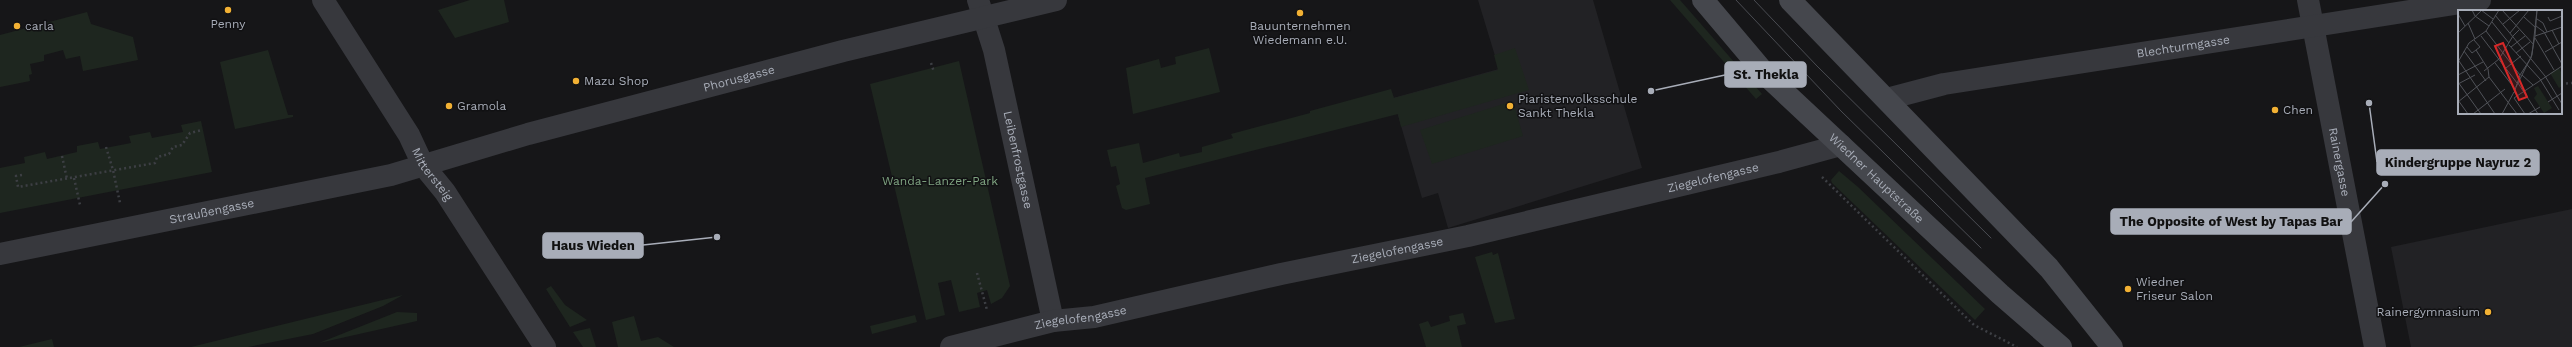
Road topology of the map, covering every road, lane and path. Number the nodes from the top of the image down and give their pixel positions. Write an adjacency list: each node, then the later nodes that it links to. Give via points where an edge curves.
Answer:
1 (323, 0): 19 (street, Mittersteig, via 408,135)
2 (1056, 0): 7 (street, Phorusgasse)
3 (1703, 0): 15 (main road, Wiedner Hauptstraße, via 1768,77)
4 (1790, 0): 13 (main road)
5 (2308, 0): 8 (street, Rainergasse)
6 (2480, 0): 8 (street, Blechturmgasse)
7 (980, 9): 19 (street, Phorusgasse, via 843,51 536,132); 29 (street, Leibenfrostgasse, via 994,50)
8 (2314, 26): 13 (street, Blechturmgasse, via 1944,84); 35 (street, Rainergasse)
9 (931, 63): 10 (path)
10 (934, 72)
11 (2572, 83): 12 (path)
12 (2562, 84)
13 (1887, 100): 34 (main road, via 2054,273)
14 (202, 130): 20 (path, via 190,134 182,145 173,148 168,154 157,157 155,163)
15 (1841, 145): 17 (street, Ziegelofengasse); 33 (main road, Wiedner Hauptstraße, via 2000,294)
16 (106, 147): 20 (path)
17 (1808, 154): 29 (street, Ziegelofengasse, via 1468,236 1281,274 1094,318); 32 (path, via 1821,176 1974,325)
18 (62, 156): 23 (path)
19 (423, 165): 26 (street, Straußengasse, via 391,175); 30 (street, Mittersteig, via 444,192)
20 (113, 170): 22 (path); 24 (path)
21 (22, 175): 23 (path, via 16,176 18,187)
22 (74, 178): 23 (path); 25 (path)
23 (68, 179)
24 (117, 191)
25 (80, 205)
26 (0, 254)
27 (977, 273): 28 (path)
28 (987, 310)
29 (1053, 321): 31 (street, Ziegelofengasse)
30 (545, 347)
31 (951, 347)
32 (2017, 347)
33 (2061, 347)
34 (2112, 347)
35 (2375, 347)

